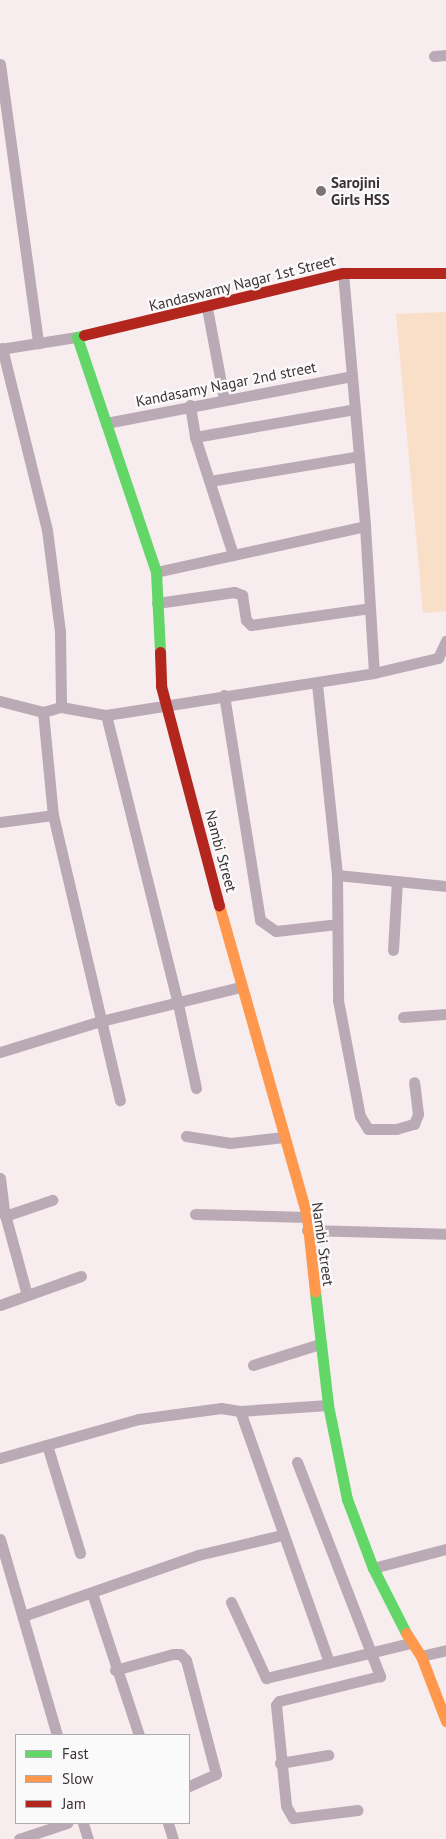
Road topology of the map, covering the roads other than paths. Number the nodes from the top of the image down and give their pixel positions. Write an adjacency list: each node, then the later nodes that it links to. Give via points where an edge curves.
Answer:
1 (0, 65): 6 (street)
2 (343, 273): 3 (street, Kandaswamy Nagar 1st Street); 4 (street, Kandaswamy Nagar 1st Street); 8 (street)
3 (446, 273)
4 (207, 308): 5 (street, Kandaswamy Nagar 1st Street); 9 (street)
5 (77, 337): 6 (street); 12 (street, Nambi Street)
6 (38, 343): 7 (street)
7 (1, 348): 27 (street, via 47,530 60,632)
8 (352, 376): 9 (street, Kandasamy Nagar 2nd street); 11 (street)
9 (224, 399): 10 (street, Kandasamy Nagar 2nd street)
10 (190, 405): 12 (street, Kandasamy Nagar 2nd street); 13 (street)
11 (355, 409): 13 (street); 14 (street)
12 (106, 423): 18 (street, Nambi Street)
13 (195, 437): 15 (street)
14 (359, 456): 15 (street); 16 (street)
15 (210, 480): 17 (street)
16 (365, 526): 17 (street); 20 (street)
17 (234, 555): 18 (street)
18 (156, 572): 19 (street, Nambi Street)
19 (157, 603): 20 (street, via 234,592 242,595 246,620 251,625); 26 (street, Nambi Street, via 162,686)
20 (370, 608): 22 (street)
21 (446, 641): 22 (street, via 438,658)
22 (374, 673): 23 (street)
23 (317, 684): 24 (street); 32 (street)
24 (224, 695): 26 (street); 35 (street, via 260,920 276,930)
25 (0, 701): 28 (street)
26 (168, 704): 29 (street); 37 (street, Nambi Street)
27 (61, 707): 28 (street); 29 (street)
28 (43, 712): 30 (street)
29 (106, 715): 38 (street)
30 (53, 815): 31 (street); 41 (street)
31 (0, 822)
32 (337, 875): 33 (street); 35 (street)
33 (397, 881): 34 (street); 36 (street)
34 (446, 886)
35 (338, 924): 43 (street, via 338,1000 360,1116 368,1129 396,1129 414,1124 418,1114)
36 (393, 950)
37 (241, 987): 38 (street); 47 (street, Nambi Street)
38 (178, 1004): 41 (street); 44 (street)
39 (446, 1014): 40 (street)
40 (403, 1018)
41 (101, 1021): 42 (street); 45 (street)
42 (0, 1052)
43 (414, 1082)
44 (196, 1088)
45 (120, 1100)
46 (186, 1136): 47 (street, via 230,1143)
47 (284, 1137): 52 (street, Nambi Street)
48 (0, 1178): 51 (street)
49 (52, 1200): 51 (street)
50 (195, 1214): 52 (street)
51 (5, 1216): 56 (street)
52 (307, 1217): 53 (street, Nambi Street)
53 (307, 1230): 54 (street); 58 (street, Nambi Street)
54 (446, 1234)
55 (81, 1276): 56 (street)
56 (27, 1295): 57 (street)
57 (0, 1305)
58 (320, 1344): 59 (street); 60 (street, Nambi Street)
59 (254, 1365)
60 (328, 1405): 61 (street); 69 (street, Nambi Street, via 347,1499)
61 (240, 1411): 62 (street, via 221,1408 139,1419); 65 (street)
62 (47, 1445): 63 (street); 68 (street)
63 (0, 1458)
64 (297, 1462): 75 (street)
65 (282, 1535): 70 (street, via 198,1556); 77 (street)
66 (0, 1539): 72 (street)
67 (446, 1549): 69 (street)
68 (80, 1552)
69 (374, 1568): 73 (street, Nambi Street)
70 (92, 1593): 72 (street); 78 (street)
71 (231, 1602): 77 (street, via 266,1678)
72 (23, 1616): 80 (street)
73 (411, 1643): 75 (street); 76 (street, Nambi Street)
74 (446, 1650): 76 (street)
75 (372, 1653): 77 (street); 83 (street, via 378,1678 279,1701 275,1710)
76 (421, 1656): 79 (street, Nambi Street)
77 (329, 1663)
78 (115, 1670): 81 (street); 84 (street, via 173,1654 180,1654 186,1660 216,1774)
79 (446, 1721)
80 (57, 1734)
81 (139, 1734)
82 (328, 1755): 83 (street)
83 (280, 1763): 85 (street, via 286,1806 291,1816)
84 (190, 1786)
85 (358, 1810)
86 (64, 1824): 89 (street)
87 (83, 1824): 90 (street)
88 (168, 1824): 91 (street)
89 (20, 1839)
90 (88, 1839)
91 (174, 1839)

